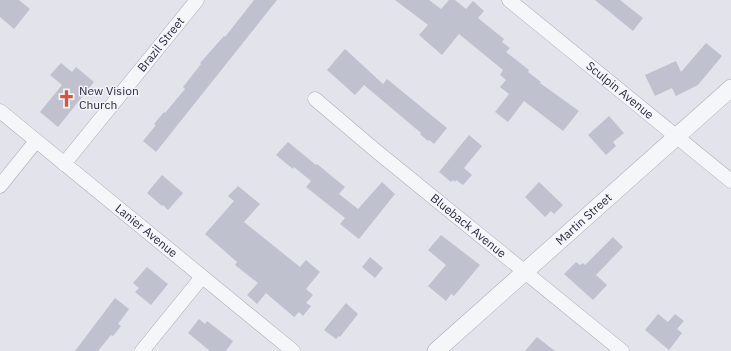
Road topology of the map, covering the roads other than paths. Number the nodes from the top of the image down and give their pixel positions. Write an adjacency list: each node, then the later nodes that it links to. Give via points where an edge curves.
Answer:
1 (197, 0): 8 (street, Brazil Street)
2 (509, 0): 6 (street, Sculpin Avenue)
3 (731, 88): 6 (street, Martin Street)
4 (315, 99): 11 (street, Blueback Avenue)
5 (0, 111): 7 (street, Lanier Avenue)
6 (676, 136): 9 (street, Sculpin Avenue); 11 (street, Martin Street)
7 (36, 141): 8 (street, Lanier Avenue); 10 (street)
8 (64, 164): 12 (street, Lanier Avenue)
9 (731, 181)
10 (0, 186)
11 (525, 272): 15 (street, Martin Street); 16 (street, Blueback Avenue)
12 (202, 277): 13 (street); 14 (street, Lanier Avenue)
13 (142, 351)
14 (293, 351)
15 (436, 351)
16 (622, 351)

